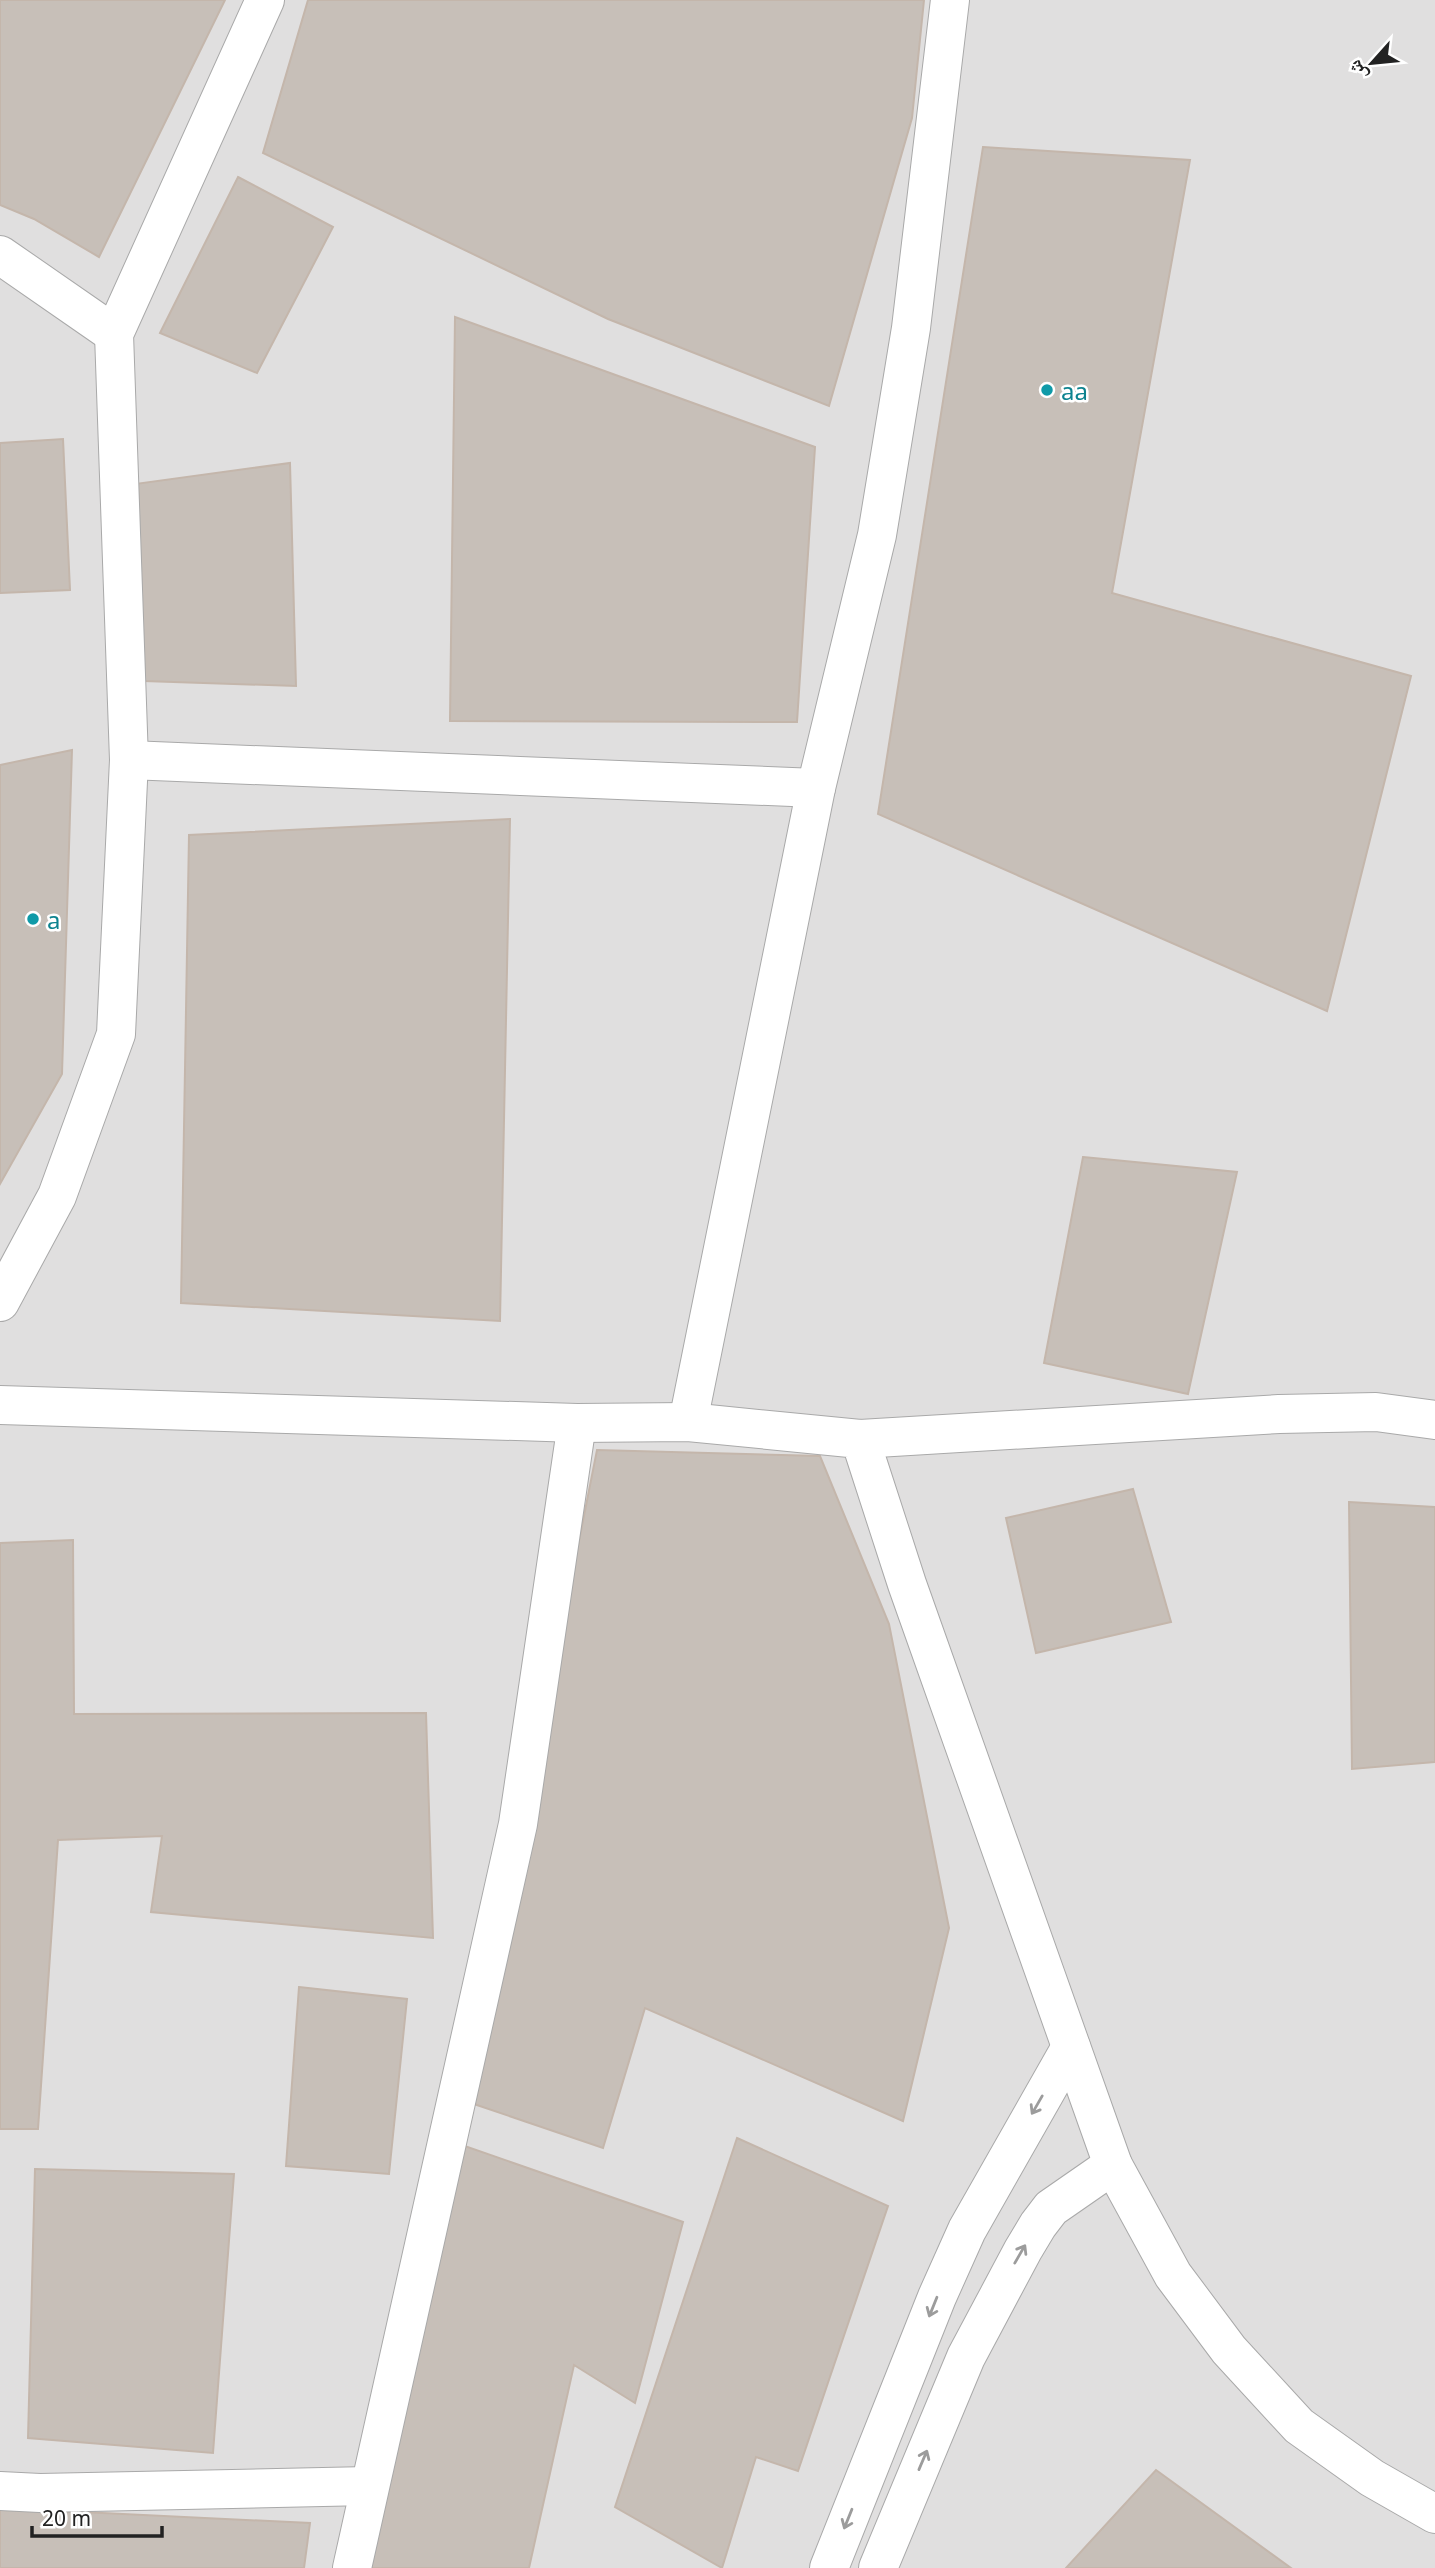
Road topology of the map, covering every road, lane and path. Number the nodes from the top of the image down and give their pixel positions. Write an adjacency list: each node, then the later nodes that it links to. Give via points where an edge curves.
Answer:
1 (265, 0): 4 (street)
2 (950, 0): 6 (street, via 911,328 880,523)
3 (0, 255): 4 (street)
4 (114, 334): 5 (street)
5 (129, 760): 6 (street); 7 (street, via 116,1034 57,1196)
6 (816, 788): 10 (street)
7 (0, 1302)
8 (0, 1405): 11 (street)
9 (1435, 1420): 12 (street, via 1376,1412 1279,1414)
10 (688, 1422): 11 (street); 12 (street)
11 (577, 1423): 15 (street, via 518,1824)
12 (860, 1439): 13 (street, via 906,1584)
13 (1071, 2047): 14 (street); 19 (street, one-way to 19, via 967,2230)
14 (1113, 2165): 17 (street, via 1173,2275 1229,2350 1299,2426 1372,2478); 20 (street, one-way to 14, via 966,2357 1023,2250 1051,2208)
15 (369, 2486): 16 (street); 18 (street)
16 (0, 2491)
17 (1435, 2514)
18 (352, 2568)
19 (829, 2568)
20 (878, 2568)

